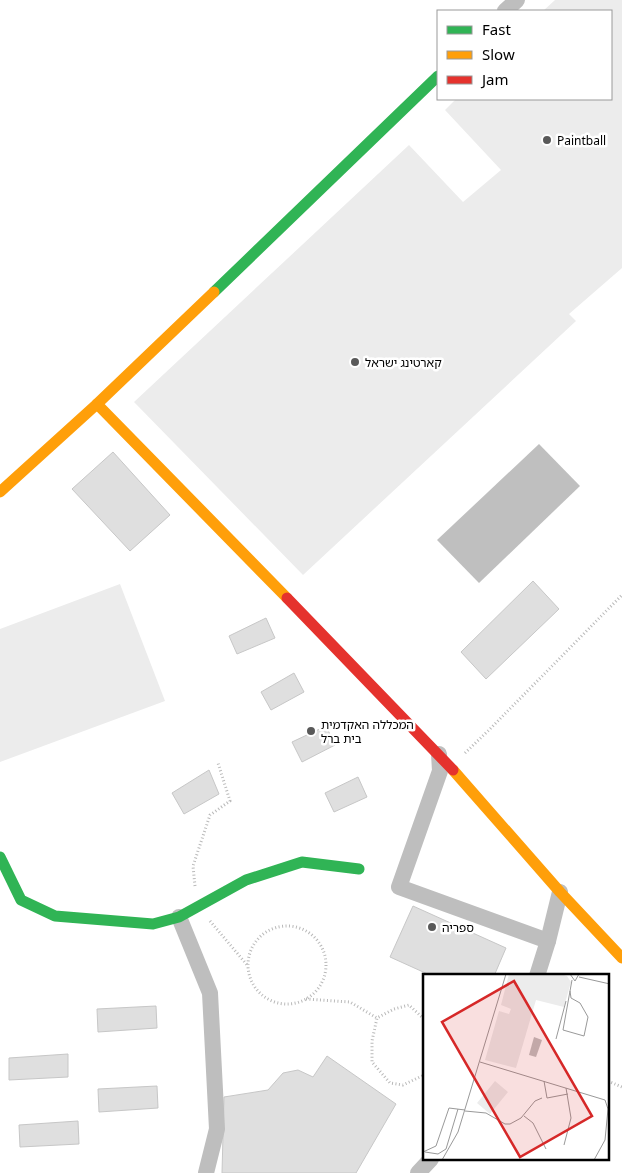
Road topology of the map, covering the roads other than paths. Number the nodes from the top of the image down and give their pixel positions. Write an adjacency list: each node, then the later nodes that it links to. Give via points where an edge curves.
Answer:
1 (517, 0): 2 (street)
2 (506, 10)
3 (437, 77): 4 (street)
4 (98, 404): 5 (street); 6 (street)
5 (0, 492)
6 (444, 760): 9 (street); 11 (street, via 399,887)
7 (0, 857): 10 (street, via 20,900 55,916 153,924)
8 (359, 869): 10 (street, via 302,862 246,880)
9 (560, 892): 11 (street); 12 (street)
10 (179, 918): 15 (street, via 210,993 217,1129)
11 (548, 941): 13 (street)
12 (622, 958)
13 (537, 974)
14 (429, 1160): 16 (street)
15 (206, 1173)
16 (418, 1173)

